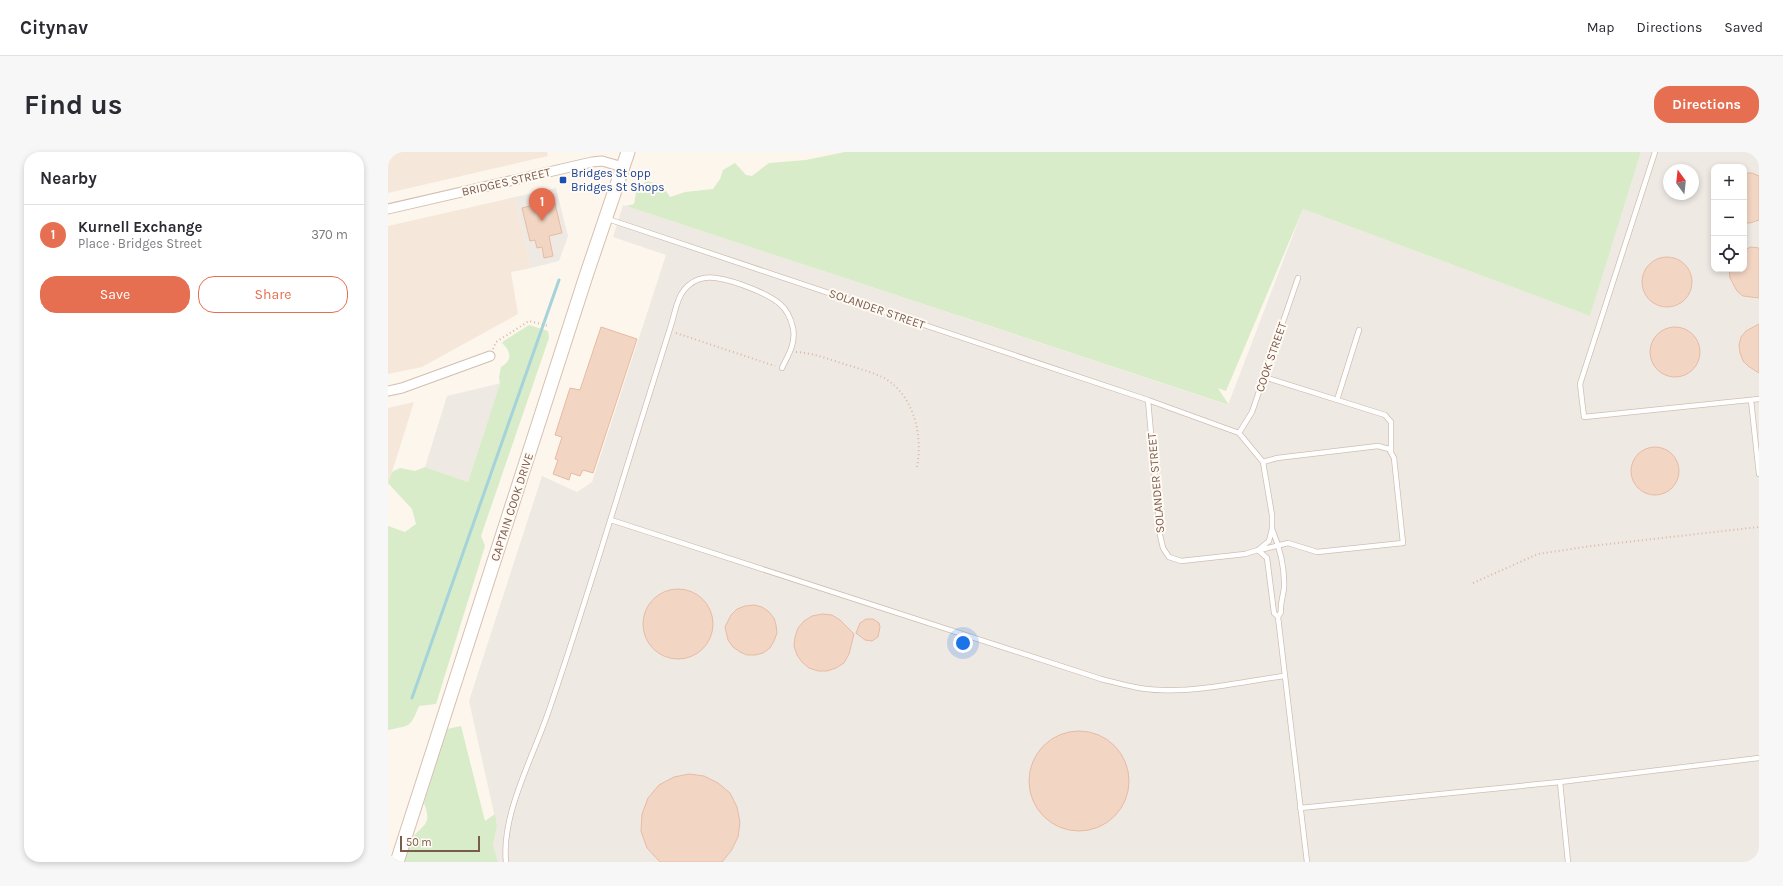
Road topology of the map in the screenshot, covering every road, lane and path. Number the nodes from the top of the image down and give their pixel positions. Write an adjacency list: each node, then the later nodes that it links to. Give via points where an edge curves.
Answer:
1 (628, 152): 3 (main road, CAPTAIN COOK DRIVE)
2 (1655, 152): 18 (lane, via 1580,384 1584,417)
3 (623, 167): 4 (street, BRIDGES STREET, via 602,161 592,162); 5 (main road, CAPTAIN COOK DRIVE)
4 (388, 209)
5 (606, 218): 16 (lane, SOLANDER STREET); 35 (main road, CAPTAIN COOK DRIVE)
6 (1298, 278): 13 (lane, COOK STREET)
7 (549, 326): 11 (path, via 529,321 496,342)
8 (1359, 330): 17 (lane)
9 (668, 335): 10 (lane, via 684,290 693,282 703,278 714,278 749,288 771,297 782,305 789,315 793,329); 12 (path, via 674,333); 24 (lane)
10 (791, 351): 12 (lane); 22 (path, via 808,352 856,368 883,378 895,386 902,394 915,421 920,454)
11 (490, 356): 14 (street)
12 (782, 368)
13 (1264, 377): 17 (lane); 19 (lane, COOK STREET, via 1252,412)
14 (388, 391)
15 (1759, 399): 18 (lane)
16 (1148, 400): 19 (lane, SOLANDER STREET); 28 (lane, SOLANDER STREET, via 1160,535 1163,548 1169,557 1181,561 1245,554)
17 (1336, 400): 20 (lane, via 1386,415 1391,422)
18 (1751, 400): 23 (lane)
19 (1239, 433): 21 (lane)
20 (1391, 453): 21 (lane, via 1389,449 1378,446 1277,458); 27 (lane, SOLANDER STREET, via 1394,458 1403,543 1317,552 1288,543)
21 (1263, 462): 26 (lane)
22 (917, 467)
23 (1759, 474)
24 (611, 520): 31 (lane, via 1122,684 1144,689 1177,690); 36 (lane, via 548,715 524,775 509,824)
25 (1759, 528): 29 (path, via 1538,554)
26 (1272, 529): 27 (lane); 28 (lane, via 1269,541)
27 (1279, 546): 28 (lane, SOLANDER STREET); 30 (lane, via 1284,589)
28 (1258, 550): 30 (lane, via 1268,558 1274,613)
29 (1473, 583)
30 (1278, 617): 31 (lane)
31 (1284, 676): 34 (lane)
32 (1759, 758): 33 (lane)
33 (1560, 782): 34 (lane); 38 (lane)
34 (1300, 808): 37 (lane)
35 (397, 862)
36 (506, 862)
37 (1307, 862)
38 (1568, 862)

